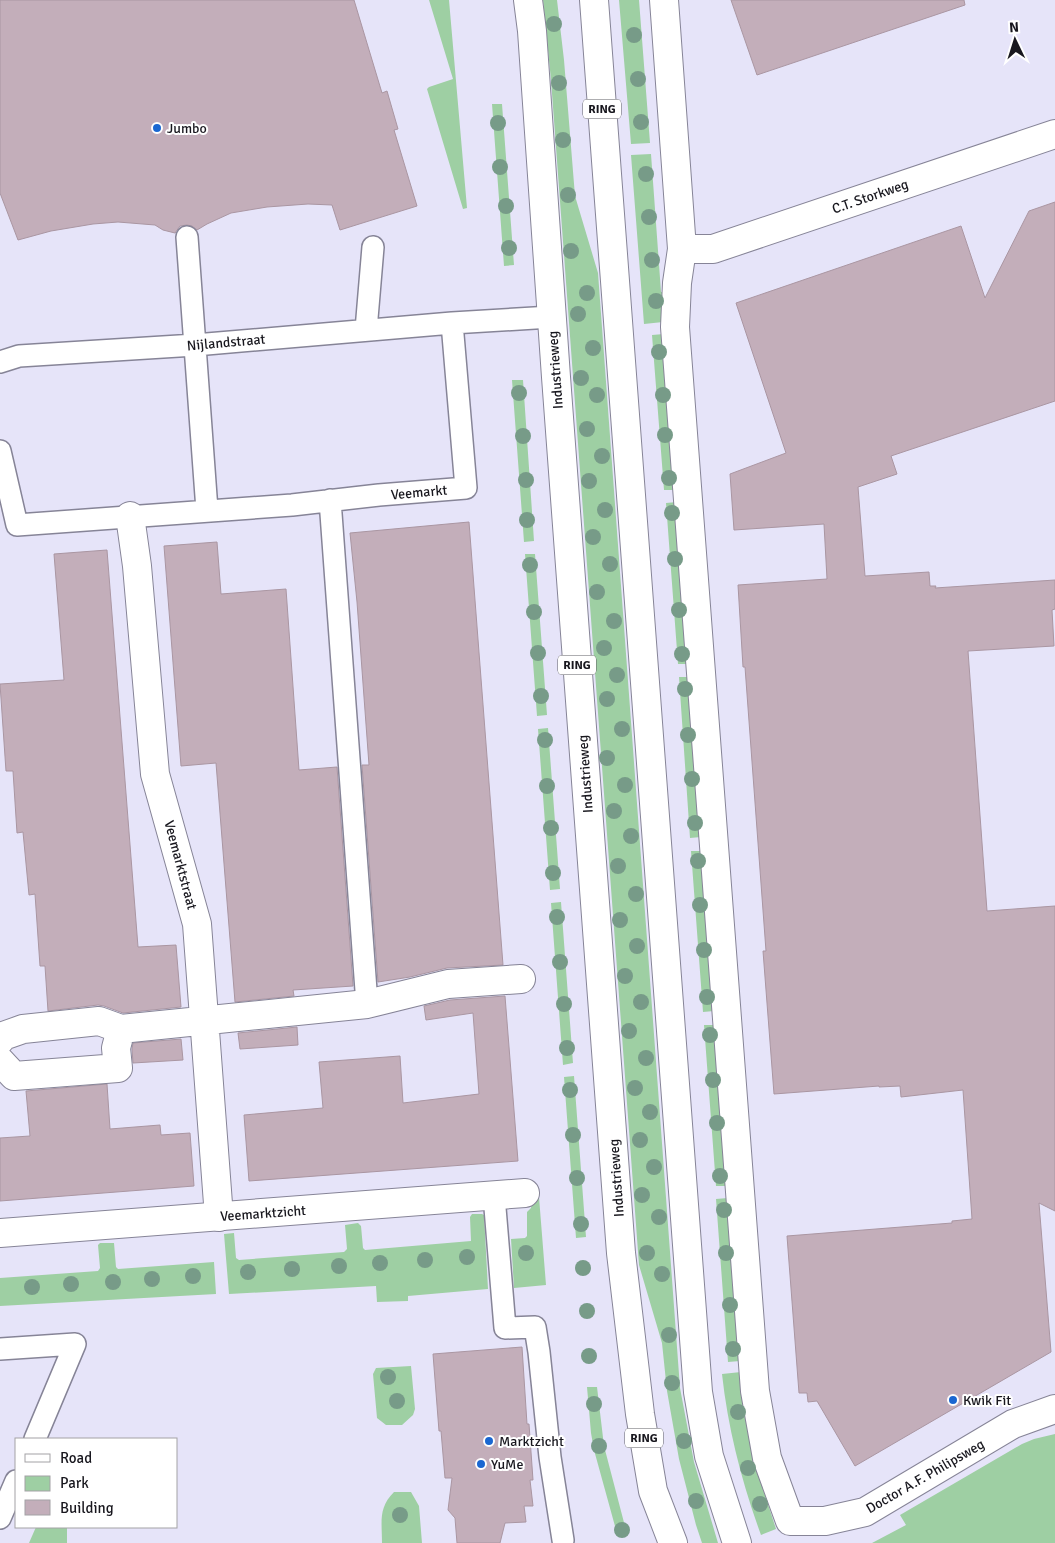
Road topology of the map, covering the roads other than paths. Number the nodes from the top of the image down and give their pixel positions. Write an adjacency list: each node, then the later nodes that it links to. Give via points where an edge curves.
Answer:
1 (528, 0): 8 (street, Industrieweg / RING)
2 (594, 0): 34 (street, RING, via 698,1392 709,1456)
3 (664, 0): 7 (street)
4 (1055, 134): 7 (street, C.T. Storkweg, via 713,249)
5 (188, 237): 11 (lane)
6 (373, 247): 10 (lane)
7 (682, 249): 28 (street, Doctor A.F. Philipsweg, via 675,328 755,1391 767,1458 790,1521 825,1521 865,1512 1013,1424)
8 (551, 317): 9 (lane, Nijlandstraat); 33 (street, Industrieweg / RING, via 621,1253 640,1414 653,1491)
9 (452, 323): 10 (lane, Nijlandstraat); 14 (lane, Veemarkt, via 466,488)
10 (366, 330): 11 (lane, Nijlandstraat)
11 (195, 345): 12 (lane, Nijlandstraat, via 19,356); 15 (lane)
12 (0, 362)
13 (0, 451): 16 (lane, Veemarkt, via 17,525)
14 (330, 500): 15 (lane, Veemarkt); 18 (lane)
15 (207, 510): 16 (lane, Veemarkt)
16 (130, 516): 19 (street, Veemarktstraat, via 156,774 197,924)
17 (521, 979): 18 (street, via 448,984)
18 (367, 1004): 19 (street)
19 (204, 1020): 20 (street); 25 (street, Veemarktstraat)
20 (121, 1029): 21 (street, via 99,1022 23,1029); 22 (street, via 116,1048 118,1068 14,1076)
21 (0, 1040)
22 (0, 1062)
23 (525, 1193): 24 (street, Veemarktzicht)
24 (494, 1196): 25 (street, Veemarktzicht); 32 (lane, via 505,1328 535,1327)
25 (219, 1217): 26 (street, Veemarktzicht)
26 (0, 1233)
27 (0, 1349): 29 (lane, via 75,1344)
28 (1055, 1409)
29 (34, 1438)
30 (15, 1483): 31 (lane)
31 (0, 1518)
32 (563, 1540)
33 (673, 1543)
34 (737, 1543)

